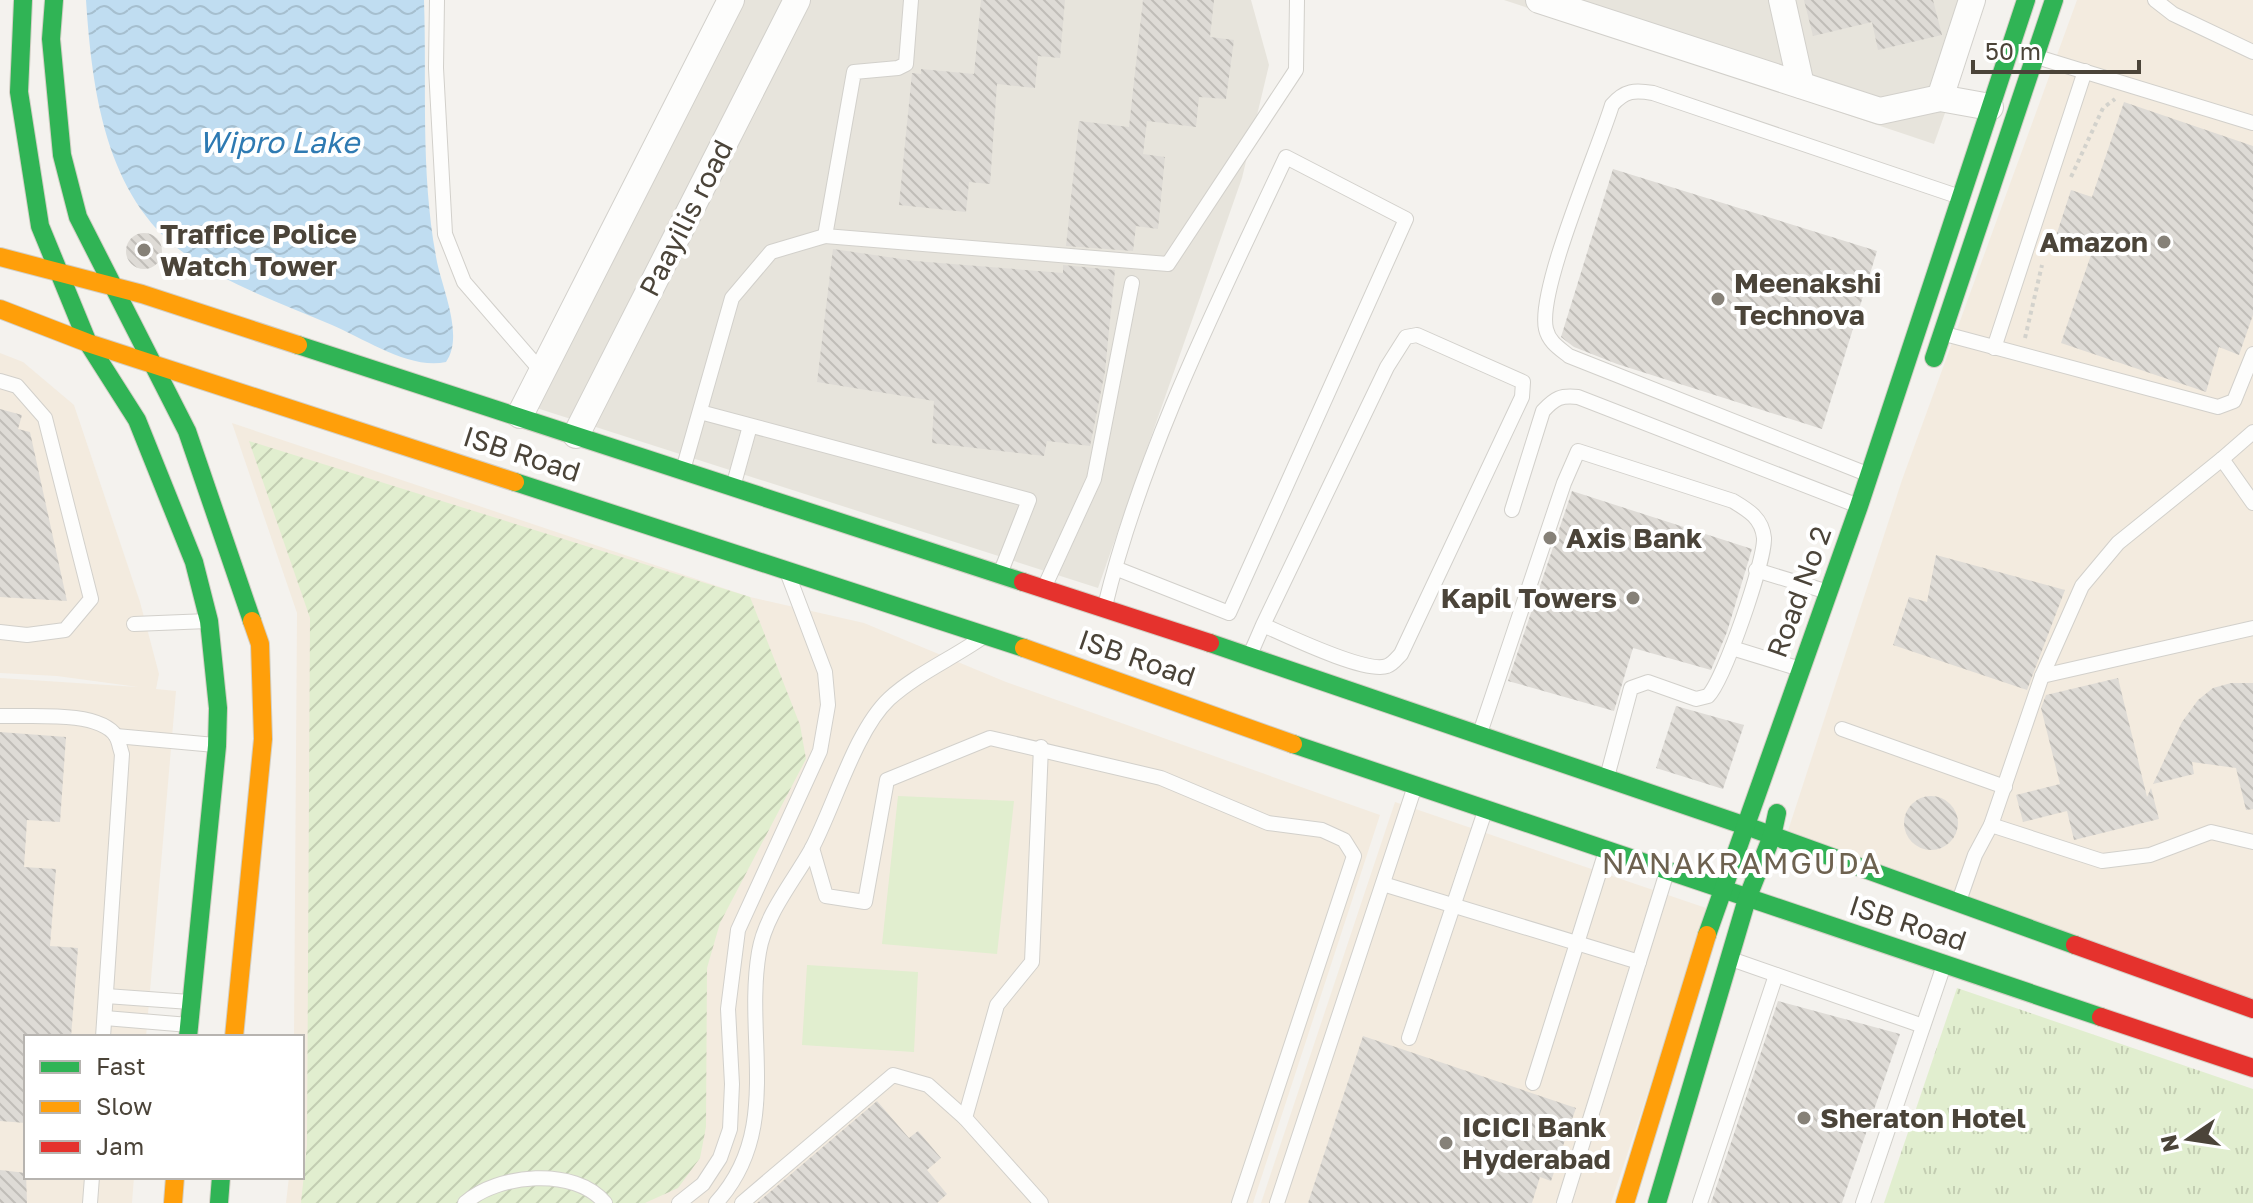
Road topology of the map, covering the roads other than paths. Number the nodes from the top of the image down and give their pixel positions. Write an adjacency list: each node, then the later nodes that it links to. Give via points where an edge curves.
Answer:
1 (23, 0): 26 (main road, via 19,92 38,217)
2 (54, 0): 22 (main road, via 51,39)
3 (437, 0): 36 (lane, via 445,234 464,282)
4 (731, 0): 36 (street, Paayilis road)
5 (797, 0): 44 (street, Paayilis road)
6 (911, 0): 24 (lane, via 906,64 854,72)
7 (1297, 0): 24 (lane, via 1296,70 1168,264)
8 (1539, 0): 18 (street)
9 (1782, 0): 18 (street)
10 (1972, 0): 19 (street)
11 (2026, 0): 20 (main road, Road No 2)
12 (2054, 0): 16 (main road)
13 (2155, 0): 15 (lane)
14 (2253, 36): 15 (lane)
15 (2251, 51)
16 (2037, 56): 17 (lane); 31 (main road)
17 (2085, 71): 21 (lane); 33 (lane)
18 (1801, 85): 19 (street, via 1880,111)
19 (1940, 98): 20 (street)
20 (1990, 107): 23 (main road, Road No 2)
21 (2253, 123)
22 (60, 135): 28 (main road, via 78,217); 29 (main road, via 120,266)
23 (1960, 197): 47 (main road, Road No 2); 47 (lane, via 1653,93 1623,93 1612,105 1545,294 1546,331 1553,345 1569,356)
24 (825, 236): 39 (lane, via 771,252 732,298)
25 (0, 257): 26 (main road, ISB Road)
26 (58, 272): 28 (main road, ISB Road); 32 (main road)
27 (1132, 283): 58 (lane, via 1094,479)
28 (110, 286): 29 (main road, ISB Road); 35 (main road)
29 (173, 303): 41 (main road, ISB Road)
30 (0, 312): 32 (main road, ISB Road); 40 (main road, via 76,360)
31 (1942, 334): 33 (lane); 37 (main road)
32 (88, 343): 35 (main road, ISB Road); 53 (main road, via 137,420)
33 (1994, 348): 34 (lane, via 2218,407 2234,401)
34 (2253, 354)
35 (154, 363): 55 (main road, ISB Road); 108 (main road, via 190,439 260,644 263,739)
36 (542, 372): 41 (street, Paayilis road)
37 (1927, 378)
38 (0, 381): 65 (lane, via 17,386 45,418 91,599 65,630)
39 (700, 412): 42 (lane); 46 (lane)
40 (111, 414)
41 (520, 415): 44 (main road, ISB Road)
42 (750, 426): 48 (lane); 57 (lane, via 1029,500)
43 (2253, 432): 45 (lane)
44 (576, 435): 46 (main road, ISB Road)
45 (2222, 459): 49 (lane); 72 (lane, via 2118,543 2091,575)
46 (682, 473): 48 (main road, ISB Road)
47 (1868, 475): 50 (main road, Road No 2)
48 (733, 489): 57 (main road, ISB Road)
49 (2253, 503)
50 (1859, 506): 51 (lane, via 1564,396 1543,411); 59 (main road, Road No 2)
51 (1512, 510)
52 (155, 521): 53 (main road)
53 (194, 562): 61 (main road)
54 (1115, 568): 54 (lane, via 1187,375 1286,157 1406,219 1229,613); 60 (lane)
55 (786, 570): 66 (main road, ISB Road); 121 (lane, via 825,672 828,705 820,751 738,930 728,1009 730,1129 703,1184)
56 (1756, 570): 59 (lane); 68 (lane); 76 (lane, via 1764,539 1761,525 1746,509 1578,451)
57 (1000, 576): 58 (main road, ISB Road)
58 (1043, 590): 60 (main road, ISB Road)
59 (1829, 592): 70 (main road, Road No 2)
60 (1104, 611): 69 (main road, ISB Road)
61 (209, 621): 62 (lane); 77 (main road)
62 (134, 624)
63 (1263, 625): 67 (lane); 67 (lane, via 1406,337 1417,335 1523,382 1522,397 1401,654 1388,666 1375,667); 69 (lane)
64 (2253, 628): 72 (lane)
65 (0, 632)
66 (987, 635): 80 (main road, ISB Road); 88 (lane, via 878,711)
67 (1305, 643): 71 (lane)
68 (1732, 648): 70 (lane); 79 (lane, via 1723,677 1708,696 1696,699 1648,682 1631,688)
69 (1250, 656): 71 (main road, ISB Road)
70 (1801, 669): 85 (main road, Road No 2)
71 (1294, 671): 76 (main road, ISB Road)
72 (2042, 676): 81 (lane)
73 (0, 716): 75 (lane, via 83,718 102,723)
74 (1842, 729): 81 (lane)
75 (116, 736): 77 (lane); 101 (lane, via 122,754 121,802)
76 (1478, 737): 79 (main road, ISB Road)
77 (217, 746): 102 (main road)
78 (1041, 747): 88 (lane, via 990,738 887,780 865,902 826,896); 112 (lane, via 1032,962 997,1005); 125 (lane, via 1161,778 1268,823 1322,830 1344,840 1354,856)
79 (1606, 780): 85 (main road, ISB Road)
80 (1416, 785): 83 (main road, ISB Road); 91 (lane)
81 (2005, 787): 84 (lane)
82 (1783, 798): 86 (main road)
83 (1485, 811): 89 (main road, ISB Road); 95 (lane)
84 (1991, 825): 87 (lane, via 2102,861 2150,855 2211,832); 94 (lane)
85 (1746, 826): 86 (main road, ISB Road); 92 (main road, Road No 2)
86 (1772, 836): 93 (main road); 94 (main road, ISB Road)
87 (2253, 842)
88 (812, 848): 122 (lane, via 770,920 759,951 758,1113 747,1156)
89 (1606, 851): 90 (main road, ISB Road); 96 (lane)
90 (1668, 871): 92 (main road, ISB Road); 98 (lane)
91 (1383, 884): 95 (lane); 126 (lane)
92 (1721, 888): 93 (main road, ISB Road); 128 (main road, Road No 2)
93 (1747, 899): 97 (main road); 99 (main road, ISB Road)
94 (1959, 901): 103 (main road, ISB Road)
95 (1454, 906): 96 (lane); 109 (lane)
96 (1578, 943): 98 (lane); 111 (lane)
97 (1729, 959): 100 (lane); 129 (main road)
98 (1639, 962): 127 (lane)
99 (1944, 964): 105 (lane); 110 (main road, ISB Road)
100 (1776, 975): 105 (lane); 130 (lane)
101 (106, 996): 102 (lane); 104 (lane)
102 (191, 1002): 106 (main road)
103 (2253, 1009)
104 (105, 1018): 106 (lane); 107 (lane)
105 (1923, 1026): 131 (lane)
106 (188, 1031)
107 (103, 1035)
108 (234, 1035)
109 (1409, 1038)
110 (2253, 1068)
111 (1533, 1083)
112 (965, 1118): 123 (lane, via 928,1085 893,1075); 124 (lane)
113 (92, 1179): 116 (lane)
114 (175, 1179): 117 (main road)
115 (221, 1179): 118 (main road)
116 (90, 1203)
117 (173, 1203)
118 (219, 1203)
119 (465, 1203): 120 (lane, via 507,1182 546,1179 573,1184)
120 (605, 1203)
121 (679, 1203)
122 (716, 1203)
123 (742, 1203)
124 (1041, 1203)
125 (1239, 1203)
126 (1277, 1203)
127 (1564, 1203)
128 (1625, 1203)
129 (1657, 1203)
130 (1700, 1203)
131 (1863, 1203)

